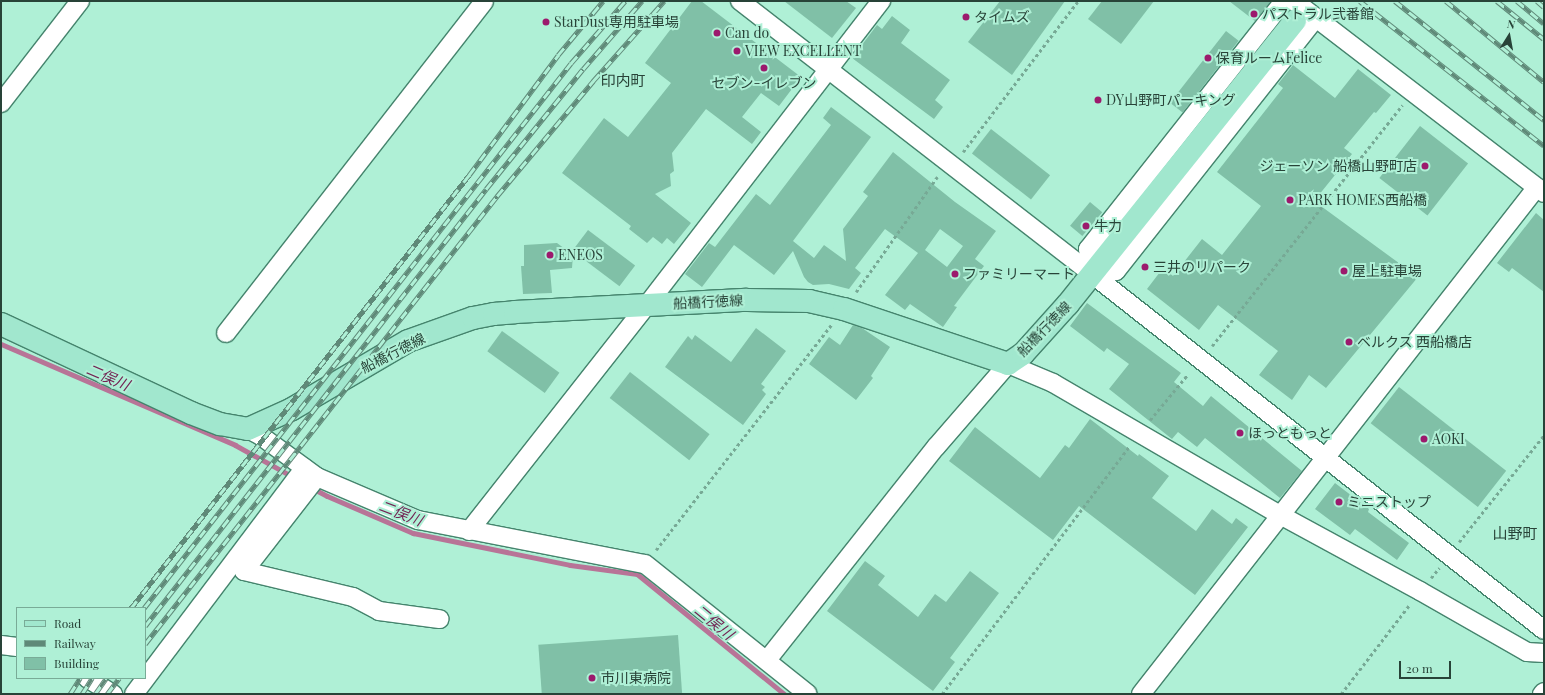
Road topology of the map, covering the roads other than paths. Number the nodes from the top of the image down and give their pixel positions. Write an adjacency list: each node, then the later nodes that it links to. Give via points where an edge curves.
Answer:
1 (80, 1): 9 (street)
2 (484, 1): 14 (street)
3 (740, 1): 8 (street)
4 (881, 1): 8 (street)
5 (1284, 1): 11 (street, via 1088,249)
6 (1294, 11): 7 (street); 11 (main road, 船橋行徳線)
7 (1316, 18): 10 (street); 11 (street, via 1116,272)
8 (828, 69): 11 (street); 12 (street)
9 (1, 103)
10 (1540, 190): 17 (street)
11 (1092, 274): 15 (main road, 船橋行徳線, via 1023,354); 17 (street)
12 (647, 305): 15 (main road, 船橋行徳線, via 809,300 844,308); 16 (main road, 船橋行徳線, via 515,312 473,318 408,341 292,409); 20 (street)
13 (1, 324): 16 (main road, via 191,413 220,424)
14 (226, 333)
15 (1008, 364): 19 (street, via 1053,383); 26 (street, via 936,446)
16 (248, 429): 18 (street)
17 (1324, 457): 19 (street); 22 (street)
18 (311, 472): 20 (street, via 418,520); 21 (street, via 244,571 353,597 379,611); 29 (street)
19 (1280, 515): 25 (street, via 1527,652); 33 (street)
20 (469, 531): 26 (street, via 645,564)
21 (439, 618)
22 (1544, 630)
23 (1, 645): 24 (street)
24 (16, 647)
25 (1544, 653)
26 (767, 660): 32 (street)
27 (89, 679): 30 (street)
28 (146, 679): 31 (street)
29 (146, 679)
30 (113, 694)
31 (134, 694)
32 (808, 694)
33 (1140, 694)

